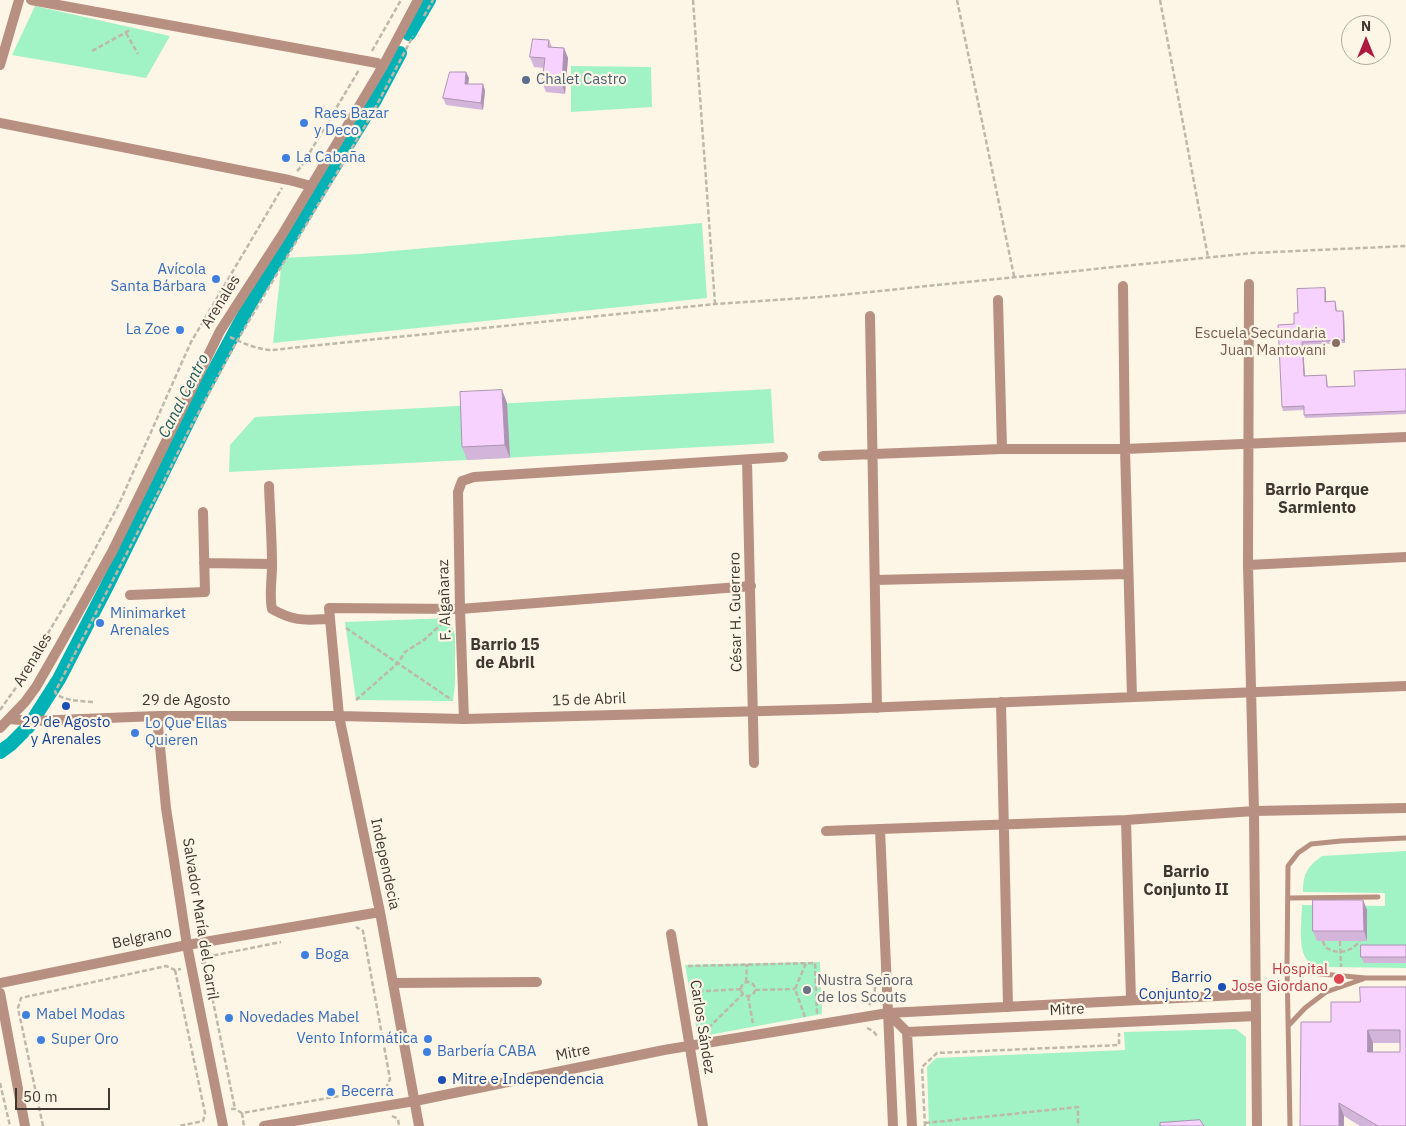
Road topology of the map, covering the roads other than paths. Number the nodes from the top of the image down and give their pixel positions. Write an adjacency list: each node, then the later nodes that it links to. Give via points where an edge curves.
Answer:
1 (18, 0): 4 (street)
2 (31, 0): 5 (street)
3 (418, 0): 5 (street, Arenales)
4 (0, 65)
5 (382, 66): 7 (street, Arenales)
6 (0, 123): 7 (street)
7 (311, 186): 40 (street, Arenales, via 220,331 112,552 59,647 36,687)
8 (1249, 284): 13 (street)
9 (1123, 286): 15 (street)
10 (998, 300): 14 (street)
11 (870, 316): 16 (street)
12 (1406, 437): 13 (street)
13 (1248, 443): 15 (street); 25 (street)
14 (1002, 449): 15 (street); 16 (street)
15 (1125, 449): 26 (street)
16 (872, 455): 17 (street); 27 (street)
17 (824, 456)
18 (783, 457): 19 (street)
19 (747, 460): 28 (street, César H. Guerrero); 30 (street, F. Algañaraz, via 474,477 462,481 458,492)
20 (269, 486): 24 (street)
21 (203, 512): 23 (street)
22 (1406, 557): 25 (street)
23 (204, 563): 24 (street); 29 (street, via 205,592)
24 (272, 564): 31 (street, via 272,609 285,617 302,621)
25 (1248, 565): 33 (street)
26 (1128, 574): 27 (street); 34 (street)
27 (875, 580): 36 (street)
28 (751, 586): 30 (street); 37 (street, César H. Guerrero)
29 (130, 595)
30 (460, 609): 31 (street, Independecia, via 329,608); 41 (street, F. Algañaraz)
31 (330, 619): 39 (street, Independecia)
32 (1406, 686): 33 (street, 15 de Abril)
33 (1251, 692): 34 (street, 15 de Abril); 45 (street)
34 (1132, 697): 35 (street, 15 de Abril)
35 (1001, 702): 36 (street, 15 de Abril); 47 (street)
36 (876, 708): 37 (street, 15 de Abril)
37 (753, 710): 41 (street, 15 de Abril); 43 (street, César H. Guerrero)
38 (157, 716): 39 (street, 29 de Agosto); 40 (street, 29 de Agosto); 55 (street, Salvador María del Carril, via 166,808)
39 (339, 716): 41 (street, 15 de Abril); 53 (street, Independecia)
40 (9, 719): 42 (street, Arenales)
41 (464, 719)
42 (0, 728)
43 (754, 764)
44 (1406, 808): 45 (street)
45 (1254, 811): 46 (street); 63 (street)
46 (1126, 820): 47 (street); 64 (street)
47 (1004, 824): 48 (street); 65 (street)
48 (880, 829): 49 (street); 66 (street)
49 (826, 831)
50 (1406, 838): 51 (lane, via 1311,844 1288,866)
51 (1288, 898): 52 (lane); 56 (lane)
52 (1378, 898)
53 (380, 912): 55 (street, Belgrano); 61 (street, Independecia)
54 (671, 934): 70 (street, Carlos Sández)
55 (187, 944): 60 (street, Belgrano); 73 (street, Salvador María del Carril)
56 (1288, 971): 57 (lane); 68 (lane)
57 (1366, 978): 58 (lane); 68 (lane, via 1326,992)
58 (1406, 978)
59 (536, 982): 61 (street)
60 (0, 983)
61 (393, 983): 71 (street, Independecia)
62 (0, 993): 72 (street)
63 (1256, 994): 64 (street, Mitre); 67 (street)
64 (1131, 1000): 65 (street, Mitre)
65 (1008, 1007): 66 (street, Mitre)
66 (888, 1013): 69 (street); 70 (street, Mitre); 77 (street)
67 (1256, 1016): 69 (street, Mitre); 79 (street)
68 (1288, 1024): 80 (lane)
69 (907, 1032): 78 (street)
70 (690, 1046): 71 (street, Mitre); 76 (street, Carlos Sández)
71 (414, 1101): 74 (street, Mitre); 75 (street, Independecia)
72 (25, 1126)
73 (223, 1126)
74 (264, 1126)
75 (420, 1126)
76 (703, 1126)
77 (892, 1126)
78 (912, 1126)
79 (1257, 1126)
80 (1290, 1126)

